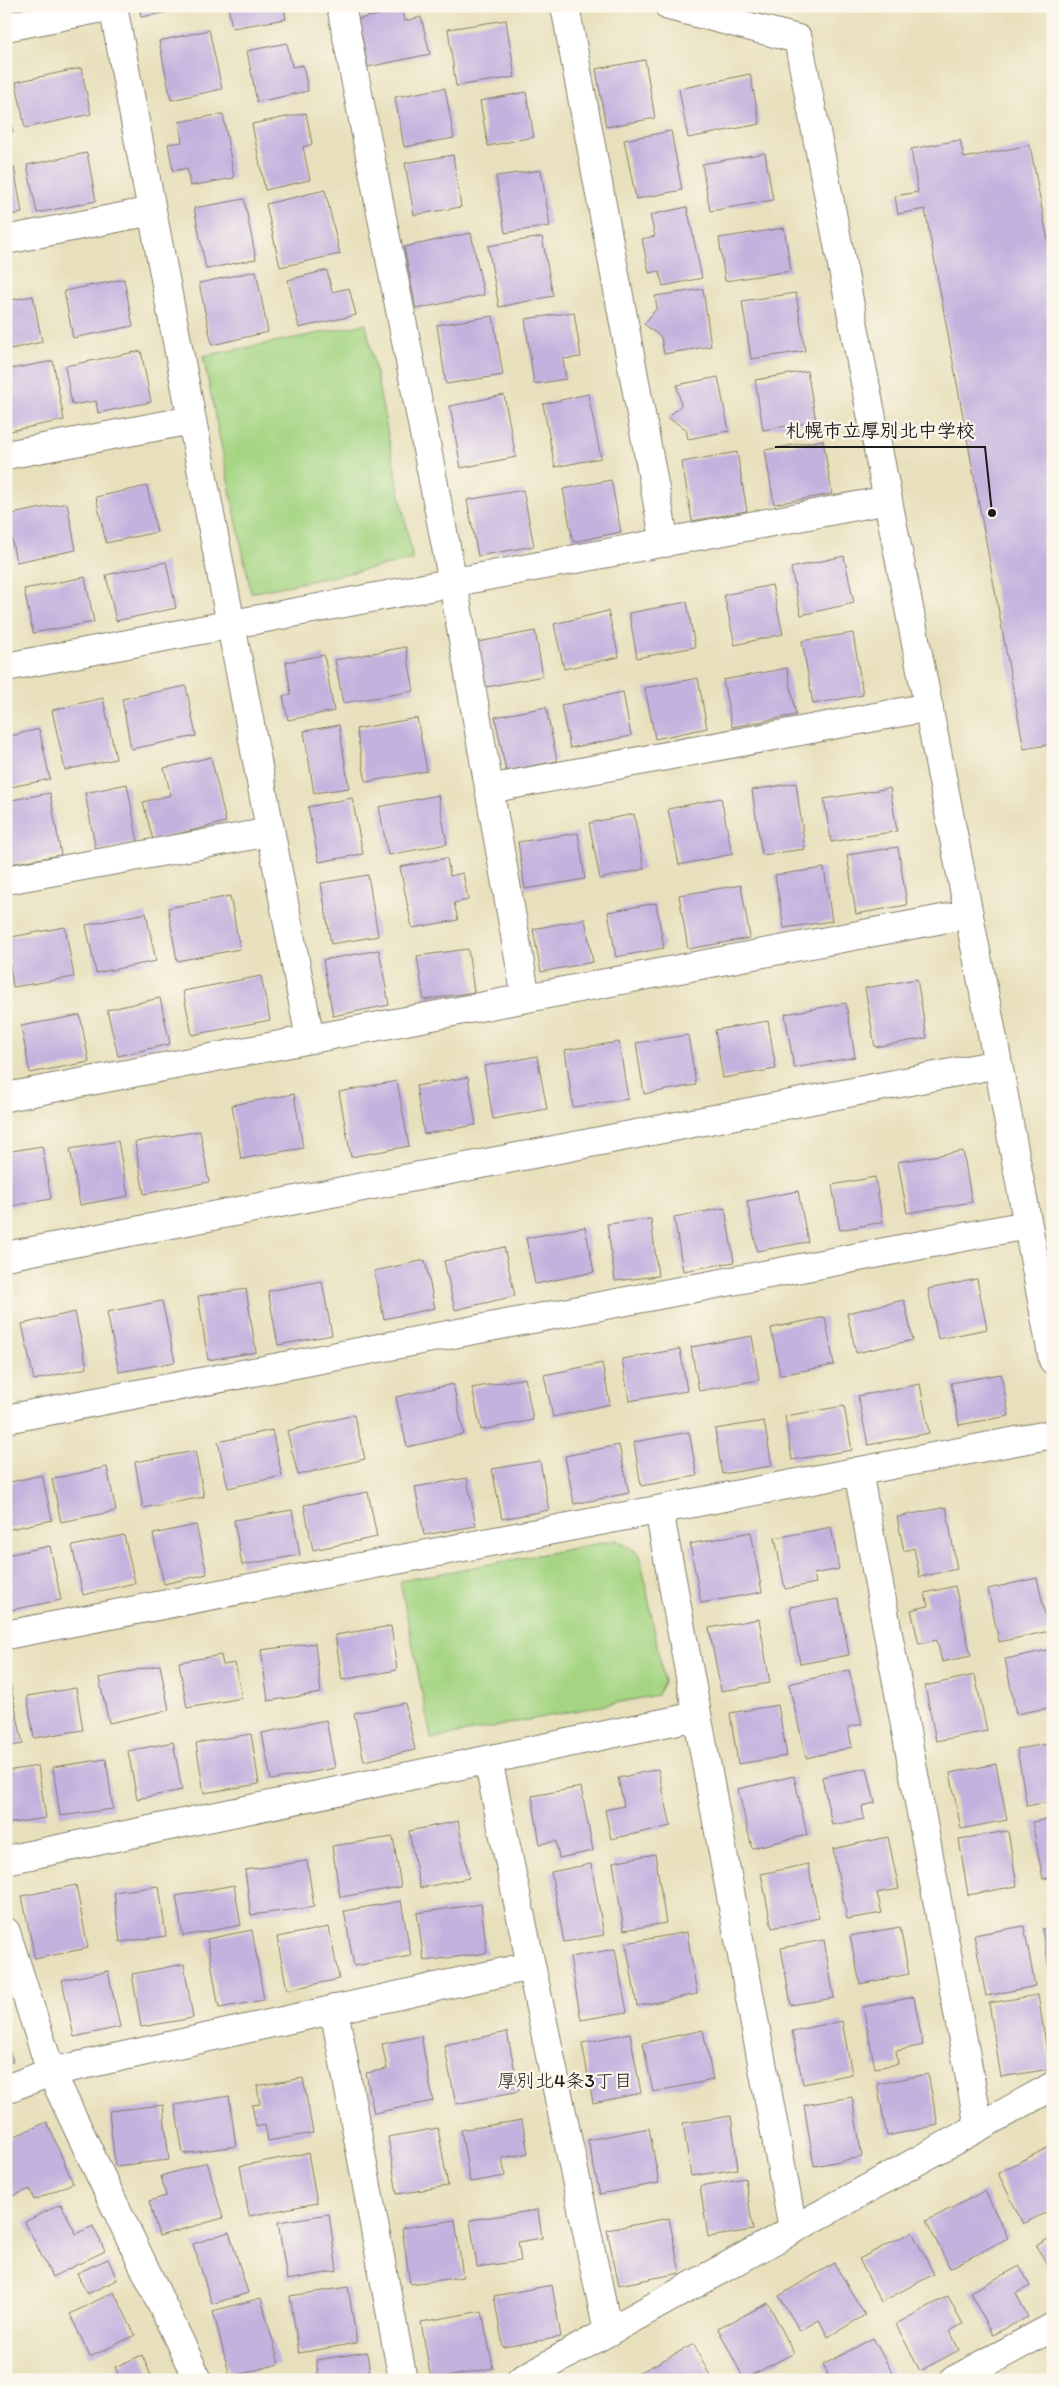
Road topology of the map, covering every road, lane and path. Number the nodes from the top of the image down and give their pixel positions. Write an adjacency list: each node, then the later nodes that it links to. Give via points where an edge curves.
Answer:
1 (113, 6): 5 (street); 6 (street)
2 (341, 6): 12 (street)
3 (565, 6): 11 (street)
4 (669, 6): 10 (street, via 798,39)
5 (6, 27)
6 (152, 211): 7 (street); 8 (street)
7 (6, 240)
8 (192, 420): 9 (street); 13 (street)
9 (6, 454)
10 (888, 500): 11 (street); 15 (street)
11 (665, 542): 12 (street)
12 (453, 583): 13 (street); 16 (street)
13 (231, 624): 14 (street); 17 (street)
14 (6, 667)
15 (929, 707): 16 (street); 19 (street)
16 (489, 789): 20 (street)
17 (270, 832): 18 (street); 21 (street)
18 (6, 880)
19 (969, 914): 20 (street); 22 (street)
20 (526, 998): 21 (street)
21 (310, 1039): 23 (street)
22 (998, 1064): 24 (street); 25 (street)
23 (6, 1097)
24 (1027, 1225): 26 (street); 27 (street)
25 (6, 1256)
26 (1053, 1360)
27 (6, 1419)
28 (1053, 1434): 29 (street)
29 (858, 1471): 30 (street); 41 (street)
30 (658, 1510): 31 (street); 32 (street)
31 (6, 1635)
32 (697, 1716): 33 (street); 42 (street)
33 (488, 1760): 34 (street); 36 (street)
34 (6, 1860)
35 (6, 1932): 38 (street)
36 (531, 1966): 37 (street); 44 (street)
37 (334, 2010): 38 (street); 46 (street)
38 (51, 2072): 40 (street); 45 (street)
39 (1053, 2086): 41 (street)
40 (6, 2089)
41 (979, 2127): 42 (street)
42 (793, 2229): 44 (street)
43 (1053, 2327): 48 (street)
44 (608, 2332): 47 (street)
45 (198, 2380)
46 (403, 2380)
47 (521, 2380)
48 (954, 2380)

